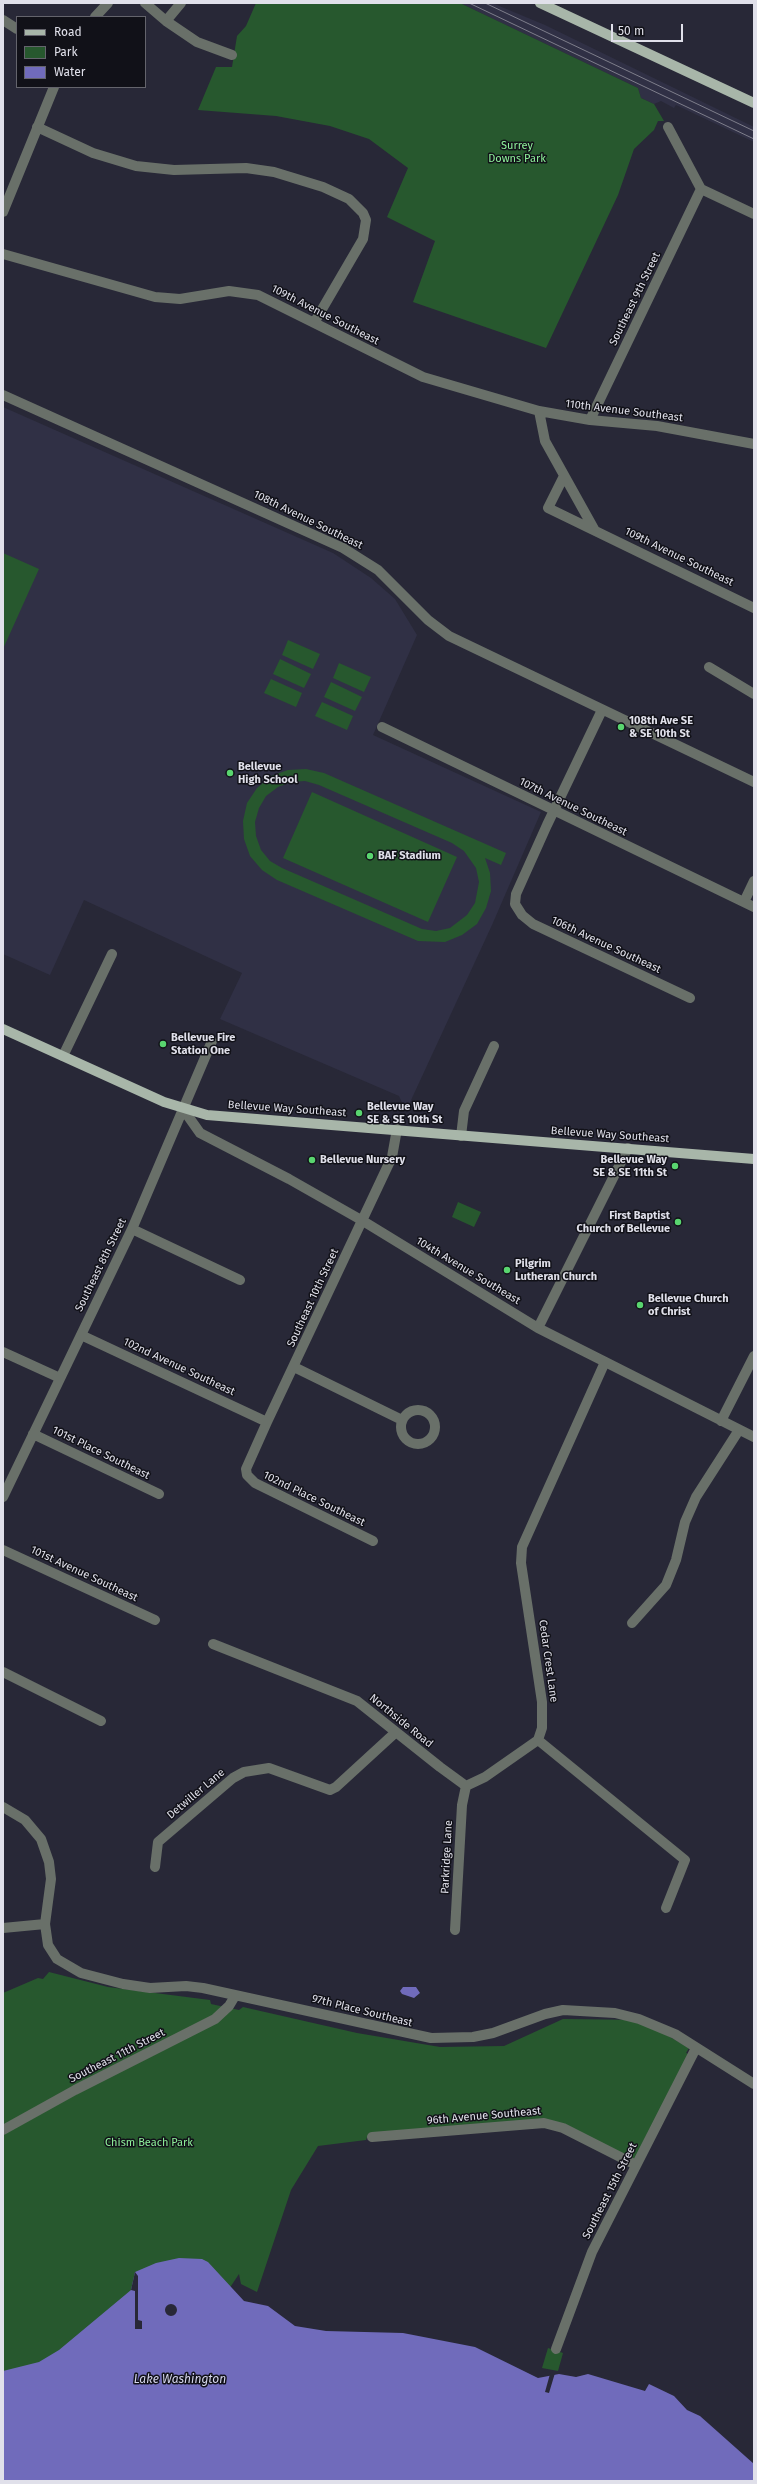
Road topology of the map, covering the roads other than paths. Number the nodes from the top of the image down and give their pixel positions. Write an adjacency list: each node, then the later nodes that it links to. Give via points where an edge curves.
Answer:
1 (108, 3): 5 (street)
2 (145, 3): 7 (street)
3 (181, 3): 7 (street)
4 (540, 3): 11 (main road)
5 (96, 16)
6 (3, 20): 8 (street)
7 (166, 21): 9 (street, via 197,42)
8 (16, 28)
9 (232, 55)
10 (54, 88): 12 (street)
11 (754, 103)
12 (37, 127): 15 (street); 18 (street, via 100,156 136,166 174,170 246,168 296,178 349,199 363,213 366,220 363,239)
13 (668, 127): 14 (street)
14 (701, 189): 16 (street); 21 (street, Southeast 9th Street)
15 (3, 212)
16 (754, 214)
17 (3, 254): 18 (street, 109th Avenue Southeast, via 155,298 180,300 212,293 243,291 270,299)
18 (314, 323): 20 (street, 109th Avenue Southeast, via 424,377)
19 (3, 395): 28 (street, 108th Avenue Southeast, via 343,548 378,570 428,620 449,636)
20 (539, 412): 21 (street, 110th Avenue Southeast); 23 (street, via 542,434)
21 (590, 420): 22 (street, 110th Avenue Southeast, via 657,426)
22 (754, 444)
23 (563, 478): 24 (street); 24 (street, 109th Avenue Southeast, via 548,508)
24 (594, 529): 25 (street, 109th Avenue Southeast)
25 (754, 608)
26 (709, 667): 27 (street)
27 (754, 694)
28 (602, 710): 30 (street, 108th Avenue Southeast); 31 (street)
29 (382, 727): 31 (street, 107th Avenue Southeast)
30 (754, 782)
31 (554, 812): 33 (street, 107th Avenue Southeast); 36 (street, 106th Avenue Southeast, via 516,894 517,909 532,924)
32 (754, 881): 33 (street)
33 (744, 902): 34 (street, 107th Avenue Southeast)
34 (754, 907)
35 (112, 954): 40 (street)
36 (690, 998)
37 (3, 1029): 40 (main road, Bellevue Way Southeast)
38 (212, 1040): 41 (street, Southeast 8th Street)
39 (494, 1046): 43 (street, via 464,1111)
40 (63, 1056): 41 (main road, Bellevue Way Southeast)
41 (183, 1109): 42 (main road, Bellevue Way Southeast, via 207,1115); 46 (street, 104th Avenue Southeast, via 200,1133); 47 (street, Southeast 8th Street)
42 (397, 1129): 43 (main road, Bellevue Way Southeast); 46 (street, Southeast 10th Street, via 392,1157)
43 (461, 1136): 44 (main road, Bellevue Way Southeast)
44 (628, 1148): 45 (main road, Bellevue Way Southeast); 49 (street)
45 (754, 1159)
46 (363, 1221): 49 (street, 104th Avenue Southeast); 54 (street, Southeast 10th Street)
47 (132, 1229): 48 (street); 50 (street, Southeast 8th Street)
48 (240, 1280)
49 (538, 1328): 53 (street, 104th Avenue Southeast)
50 (81, 1335): 55 (street, Southeast 8th Street); 58 (street, 102nd Avenue Southeast)
51 (3, 1352): 55 (street)
52 (754, 1356): 57 (street)
53 (605, 1362): 57 (street, 104th Avenue Southeast); 73 (street, Cedar Crest Lane, via 522,1547 521,1563 542,1702 542,1728)
54 (294, 1367): 56 (street); 58 (street, Southeast 10th Street)
55 (60, 1378): 60 (street, Southeast 8th Street)
56 (402, 1420)
57 (721, 1421): 59 (street, 104th Avenue Southeast)
58 (267, 1422): 62 (street, Southeast 10th Street, via 248,1463)
59 (739, 1430): 61 (street, 104th Avenue Southeast); 68 (street, via 693,1503 666,1585)
60 (33, 1434): 63 (street, 101st Place Southeast); 64 (street, Southeast 8th Street)
61 (754, 1437)
62 (247, 1475): 65 (street, 102nd Place Southeast, via 255,1483)
63 (159, 1494)
64 (3, 1497)
65 (373, 1541)
66 (3, 1550): 67 (street, 101st Avenue Southeast)
67 (155, 1620)
68 (632, 1623)
69 (213, 1644): 72 (street, Northside Road, via 346,1696 366,1707)
70 (3, 1672): 71 (street)
71 (101, 1721)
72 (396, 1732): 74 (street, Northside Road); 76 (street, Detwiller Lane, via 336,1788 330,1790 269,1768 244,1772 233,1778 158,1842)
73 (538, 1740): 74 (street); 77 (street, via 685,1860)
74 (466, 1786): 80 (street, Parkridge Lane, via 462,1805)
75 (3, 1807): 78 (street, 97th Place Southeast, via 25,1820 34,1829 46,1851 51,1879)
76 (155, 1867)
77 (666, 1908)
78 (45, 1924): 79 (street); 81 (street, 97th Place Southeast, via 45,1935 57,1959 81,1973 123,1984 150,1988 186,1986)
79 (3, 1928)
80 (455, 1930)
81 (235, 1996): 82 (street, 97th Place Southeast, via 431,2038 473,2037 545,2014 564,2010 593,2011 640,2019 675,2034); 84 (street, Southeast 11th Street, via 229,2006 215,2019 75,2090)
82 (696, 2048): 83 (street, 97th Place Southeast); 86 (street, Southeast 15th Street)
83 (754, 2084)
84 (3, 2130)
85 (372, 2137): 86 (street, 96th Avenue Southeast, via 544,2123 563,2128)
86 (636, 2165): 87 (street, Southeast 15th Street, via 592,2252)
87 (556, 2349)

